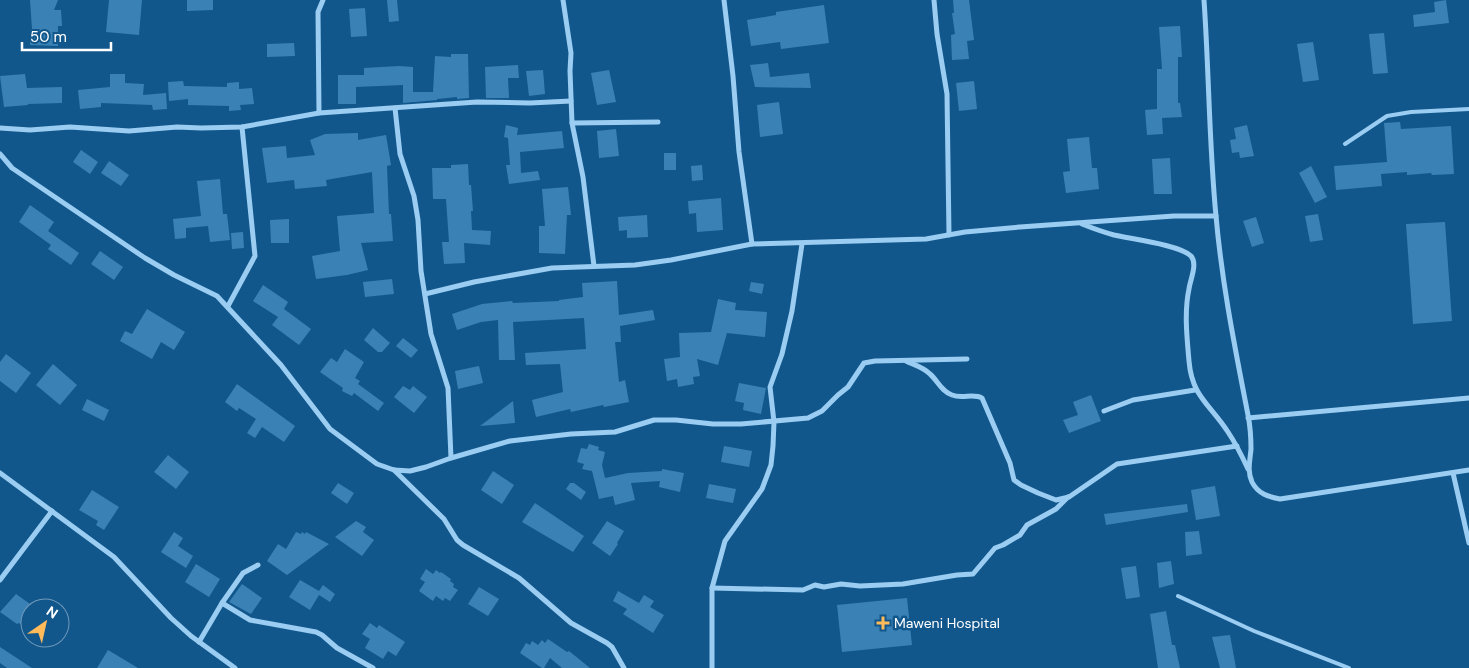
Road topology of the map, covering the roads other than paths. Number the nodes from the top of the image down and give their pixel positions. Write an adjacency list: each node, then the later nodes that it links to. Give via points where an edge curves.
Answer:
1 (323, 0): 9 (street, via 318,12)
2 (562, 0): 6 (street, via 571,53)
3 (724, 0): 19 (street)
4 (934, 0): 18 (street, via 947,94)
5 (1204, 0): 16 (street)
6 (571, 101): 7 (street, via 477,102); 11 (street)
7 (395, 108): 9 (street); 22 (street, via 400,154 414,196)
8 (1469, 110): 14 (lane, via 1387,116)
9 (319, 113): 12 (street)
10 (658, 122): 11 (street)
11 (572, 123): 21 (street, via 583,177)
12 (242, 127): 13 (street, via 177,126 129,131 70,127); 23 (street, via 255,256)
13 (0, 128)
14 (1345, 144)
15 (0, 154): 23 (street, via 12,168 145,258 218,296)
16 (1216, 216): 17 (street); 29 (street, via 1227,307)
17 (1079, 223): 18 (street); 26 (street, via 1181,250 1192,257 1187,338)
18 (949, 235): 20 (street, via 926,239)
19 (752, 244): 20 (street); 21 (street, via 671,260)
20 (802, 244): 30 (street, via 792,311 770,387)
21 (594, 266): 22 (street, via 552,268)
22 (426, 294): 32 (street, via 431,334 448,388)
23 (228, 306): 33 (street, via 284,369 330,429 377,464)
24 (967, 358): 25 (street)
25 (905, 360): 30 (street, via 864,363 852,382 822,411 808,418); 38 (street, via 925,369 947,393 982,398 1014,480 1056,500)
26 (1195, 390): 28 (street, via 1133,400); 31 (street)
27 (1469, 398): 29 (street)
28 (1104, 412)
29 (1248, 418): 34 (street)
30 (774, 422): 32 (street, via 713,424 654,420 615,432 510,442); 43 (street, via 767,478 725,541)
31 (1237, 446): 34 (street); 38 (street, via 1117,464)
32 (451, 458): 33 (street, via 418,470)
33 (394, 470): 49 (street, via 444,519 467,549 520,578 571,623 607,643)
34 (1249, 470): 37 (street, via 1259,491 1280,499)
35 (1469, 470): 37 (street)
36 (0, 473): 39 (street)
37 (1453, 473): 40 (street)
38 (1069, 497): 43 (street, via 1056,509 1026,525 1020,535 995,548 970,575 957,574 903,584 815,585 803,590)
39 (52, 511): 42 (street); 46 (street, via 114,557 170,618)
40 (1469, 543)
41 (258, 565): 45 (street, via 243,573)
42 (0, 580)
43 (712, 588): 50 (street)
44 (1178, 596): 51 (lane, via 1254,631)
45 (222, 603): 46 (street); 48 (street, via 250,620 322,634 341,650)
46 (199, 642): 47 (street)
47 (235, 668)
48 (373, 668)
49 (624, 668)
50 (712, 668)
51 (1349, 668)

